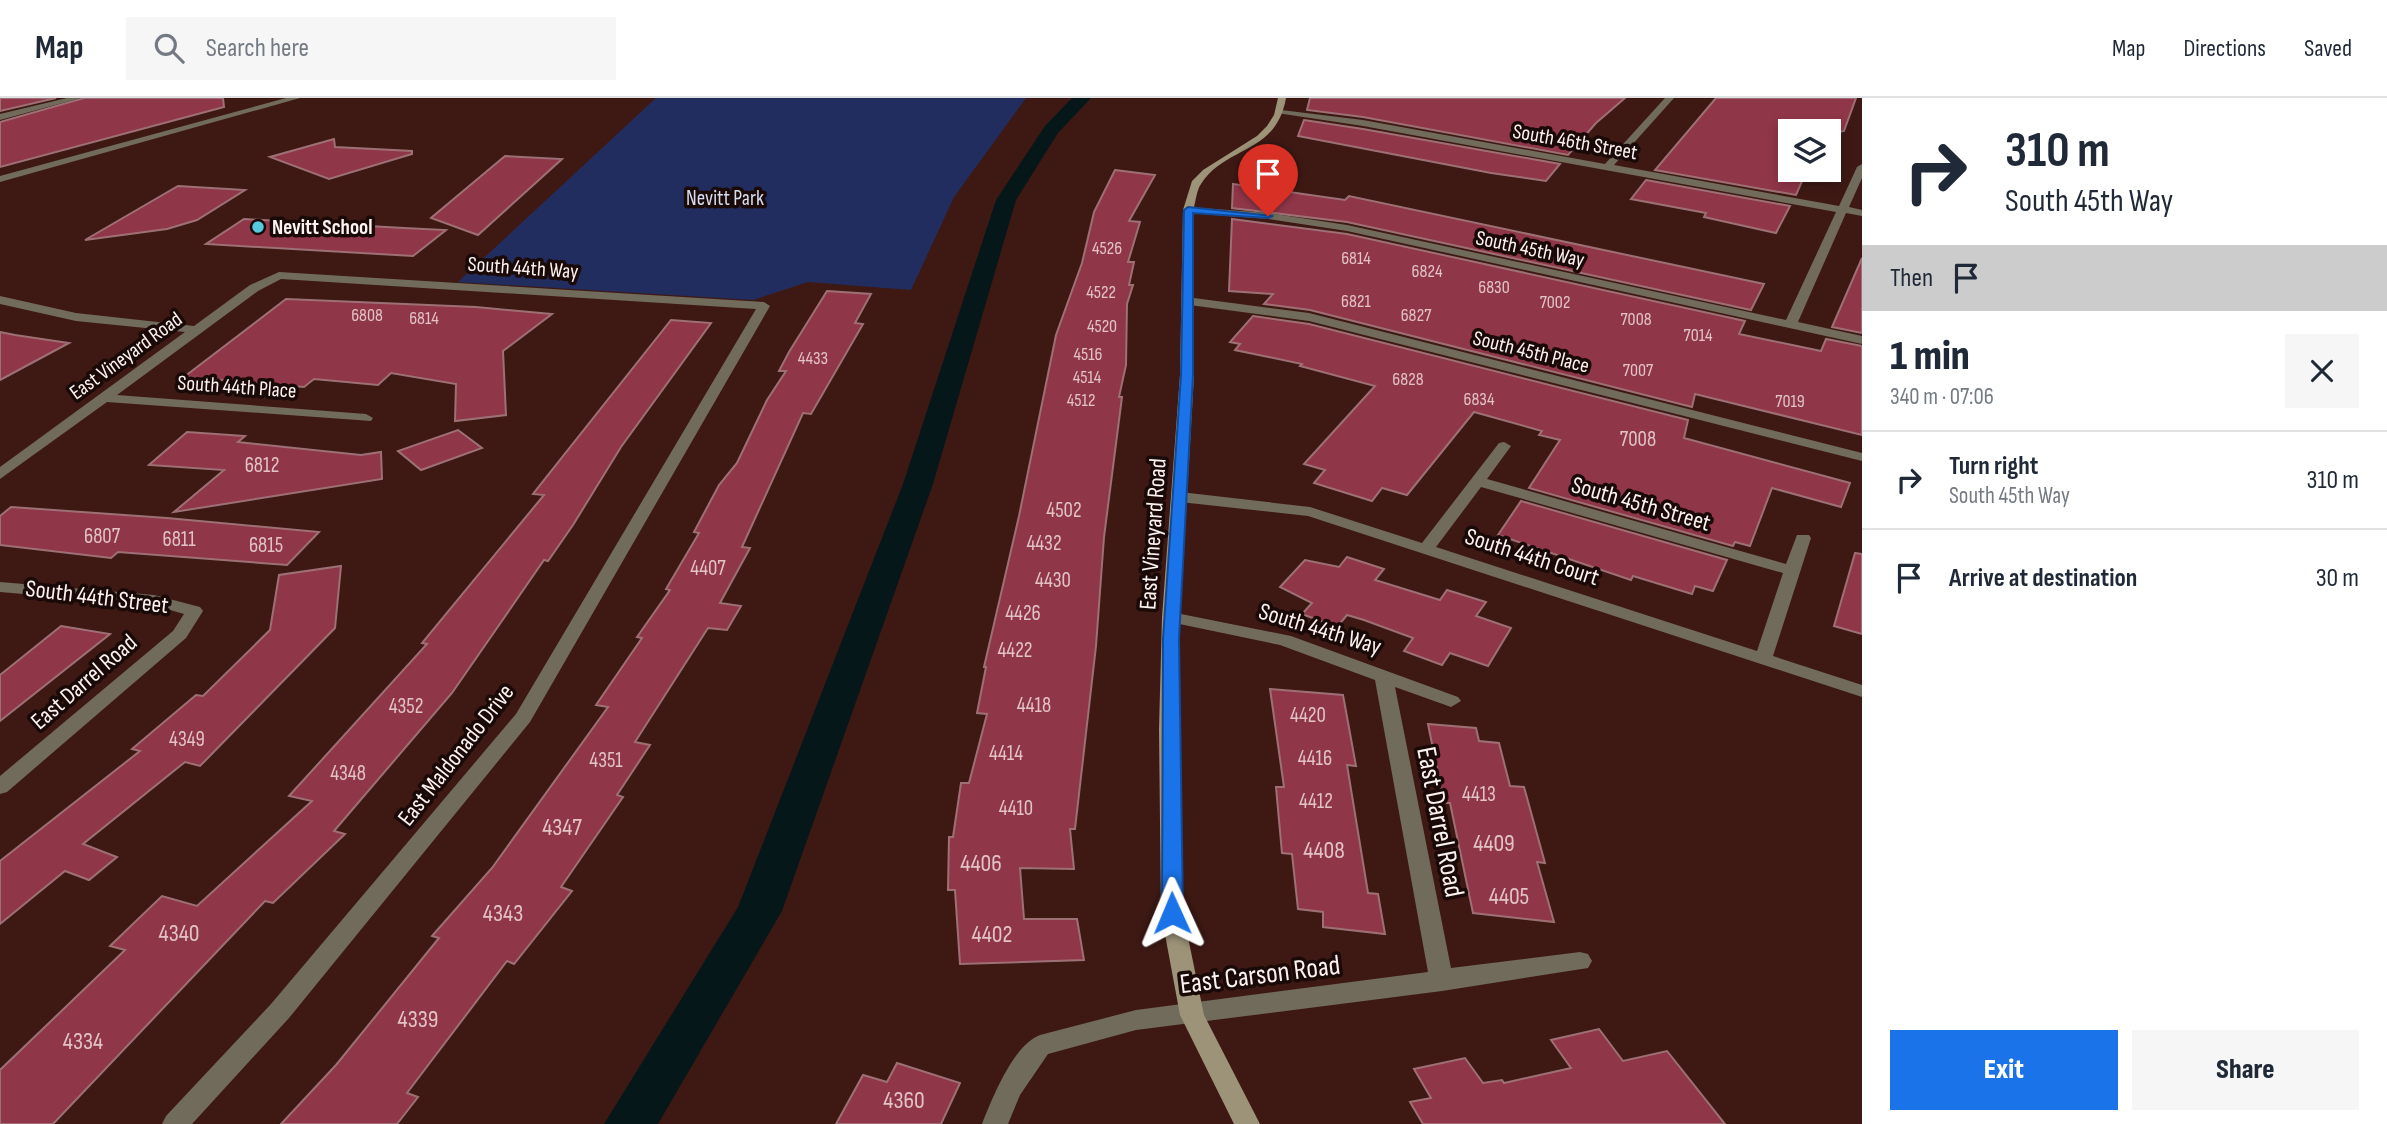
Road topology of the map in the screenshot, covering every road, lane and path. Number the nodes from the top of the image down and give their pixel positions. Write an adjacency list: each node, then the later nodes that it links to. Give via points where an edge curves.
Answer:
1 (78, 98): 5 (street)
2 (296, 98): 8 (street)
3 (1670, 98): 6 (street)
4 (1282, 105): 6 (street, South 46th Street); 9 (street, East Vineyard Road, via 1261,138 1196,184)
5 (0, 117)
6 (1607, 167): 10 (street, South 46th Street)
7 (1862, 167): 10 (street)
8 (0, 179)
9 (1188, 210): 14 (street, East Vineyard Road); 16 (street, South 45th Way, via 1347,228)
10 (1842, 210): 11 (street, South 46th Street); 16 (street)
11 (1862, 214)
12 (279, 275): 15 (street, South 44th Way); 17 (street, East Vineyard Road)
13 (0, 300): 17 (street, via 76,317)
14 (1186, 301): 22 (street, South 45th Place, via 1309,317); 25 (street, East Vineyard Road)
15 (764, 306): 40 (street, East Maldonado Drive, via 523,718 280,1011)
16 (1790, 325): 18 (street, South 45th Way)
17 (198, 330): 19 (street, East Vineyard Road)
18 (1862, 340)
19 (104, 398): 20 (street, South 44th Place); 23 (street, East Vineyard Road)
20 (366, 418)
21 (1504, 446): 24 (street)
22 (1862, 457)
23 (3, 469)
24 (1477, 481): 27 (street); 28 (street, South 45th Street)
25 (1180, 497): 27 (street, South 44th Court, via 1310,512); 31 (street, East Vineyard Road)
26 (1803, 537): 28 (street)
27 (1426, 549): 32 (street, South 44th Court)
28 (1793, 571): 32 (street)
29 (0, 587): 30 (street, South 44th Street, via 154,600)
30 (194, 611): 36 (street, East Darrel Road, via 180,634)
31 (1171, 617): 33 (street, South 44th Way, via 1285,640); 39 (street, East Vineyard Road, via 1172,913)
32 (1764, 657): 34 (street, South 44th Court)
33 (1383, 674): 35 (street, South 44th Way); 38 (street, East Darrel Road)
34 (1862, 691)
35 (1451, 701)
36 (0, 787)
37 (1580, 961): 38 (street, East Carson Road)
38 (1442, 981): 39 (street, East Carson Road)
39 (1192, 1015): 41 (street, East Carson Road, via 1136,1020 1040,1046 1009,1089); 42 (street)
40 (175, 1124)
41 (995, 1124)
42 (1247, 1124)

